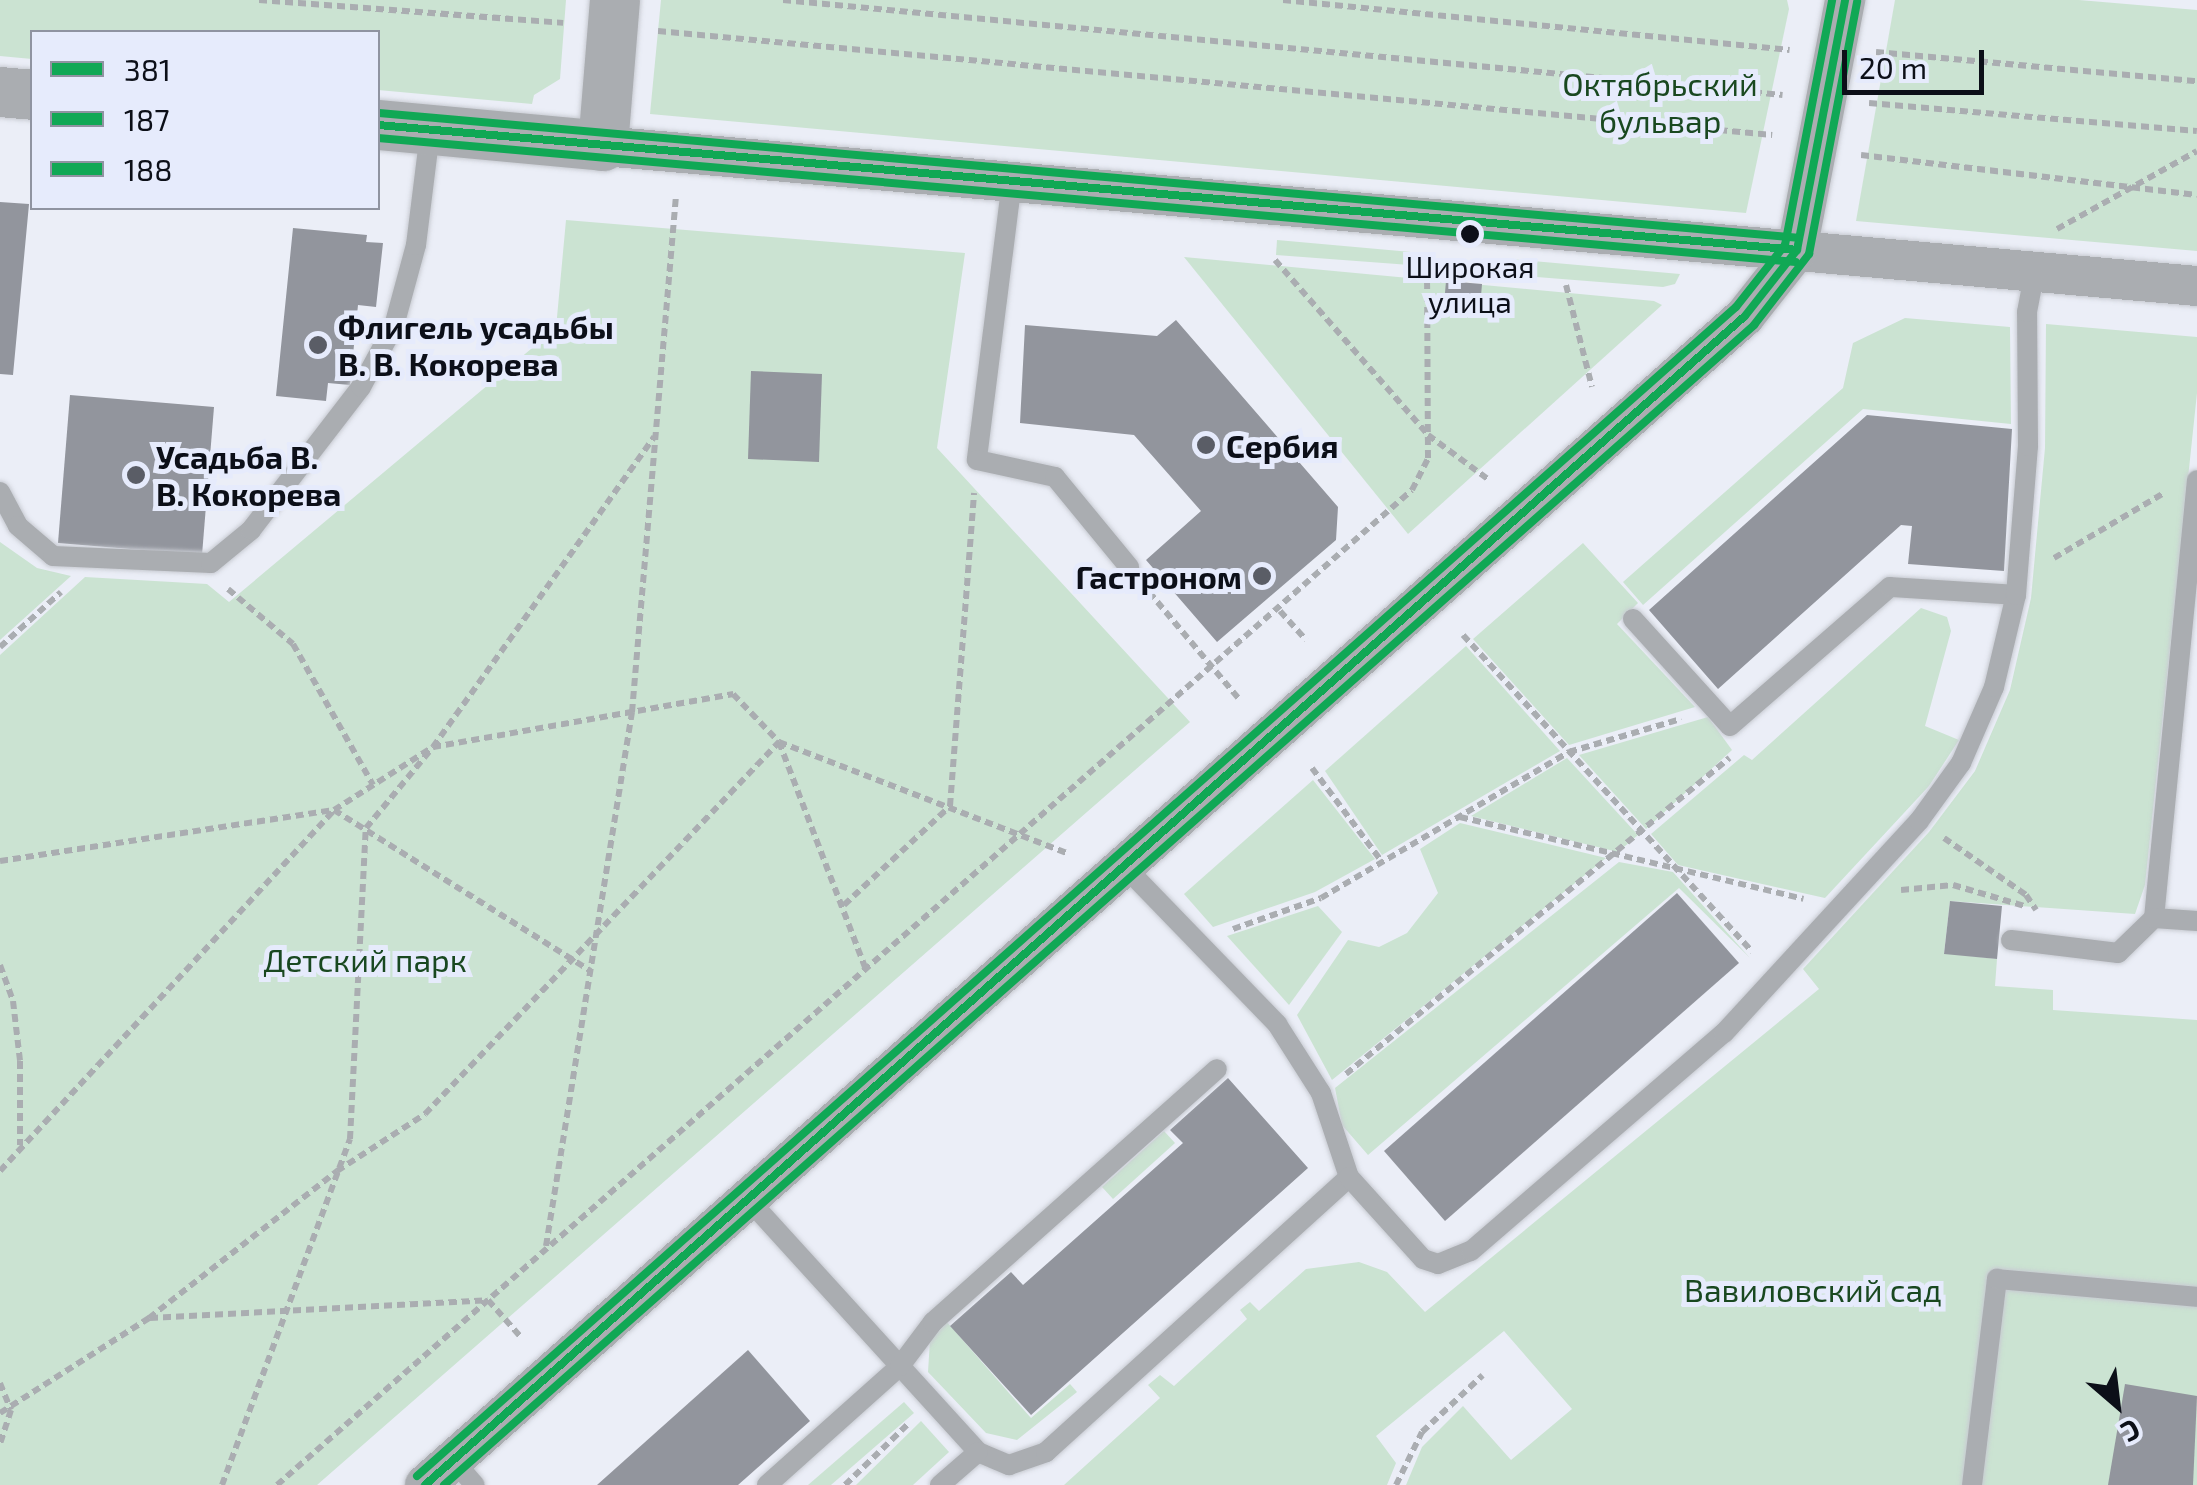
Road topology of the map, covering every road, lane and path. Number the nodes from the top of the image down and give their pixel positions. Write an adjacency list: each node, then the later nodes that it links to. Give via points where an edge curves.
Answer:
1 (260, 0): 5 (path)
2 (783, 0): 9 (path, via 1780,96)
3 (1283, 0): 6 (path)
4 (1845, 0): 24 (street)
5 (612, 18): 16 (path); 17 (street)
6 (1790, 50)
7 (1875, 52): 8 (path)
8 (2197, 81)
9 (1795, 85)
10 (0, 92): 11 (street)
11 (30, 95)
12 (1866, 103): 15 (path)
13 (380, 125): 14 (street)
14 (430, 130): 17 (street); 40 (lane, via 416,246 394,326 361,387 251,530)
15 (2197, 131)
16 (1772, 135)
17 (603, 146): 20 (street)
18 (2197, 151): 21 (path)
19 (1857, 154): 21 (path)
20 (1012, 181): 24 (street); 33 (lane)
21 (2136, 188): 22 (path); 26 (path, via 2042,237)
22 (2197, 194)
23 (676, 196): 32 (path)
24 (1797, 250): 26 (street); 69 (street, via 1745,316)
25 (1275, 260): 31 (path)
26 (2036, 270): 29 (street); 42 (lane, via 2027,312 2028,446)
27 (1427, 273): 31 (path)
28 (1566, 286): 30 (path)
29 (2197, 286)
30 (1592, 387)
31 (1428, 435): 34 (path); 43 (path, via 1428,458 1412,490)
32 (654, 436): 51 (path); 54 (path)
33 (977, 460): 41 (lane, via 1055,477); 58 (path)
34 (1488, 479)
35 (2197, 480): 73 (lane)
36 (2173, 487): 39 (path)
37 (0, 492): 38 (lane, via 18,526 52,556)
38 (99, 558): 40 (lane); 47 (path)
39 (2044, 563)
40 (211, 564): 57 (path, via 218,581 293,644)
41 (1129, 568): 48 (path)
42 (2016, 595): 52 (lane, via 1890,587); 61 (lane, via 1994,687 1961,763)
43 (1280, 611): 46 (path); 48 (path)
44 (1633, 619): 50 (lane)
45 (1463, 635): 55 (path)
46 (1306, 640)
47 (0, 647)
48 (1213, 670): 49 (path); 63 (path)
49 (1239, 699)
50 (1715, 709): 52 (lane); 55 (path)
51 (632, 712): 53 (path, via 733,694); 54 (path); 75 (path)
52 (1730, 726): 64 (path, via 1736,753)
53 (780, 742): 58 (path); 72 (path); 75 (path)
54 (433, 747): 57 (path); 62 (path)
55 (1570, 752): 60 (path); 64 (path)
56 (1312, 768): 68 (path)
57 (373, 784): 59 (path)
58 (950, 806): 63 (path); 72 (path)
59 (334, 810): 62 (path); 67 (path); 85 (path)
60 (1459, 816): 66 (path); 68 (path)
61 (1919, 820): 71 (lane); 71 (path, via 2026,895 2039,914 2014,899 1953,886)
62 (366, 828): 78 (path); 87 (path, via 350,1139)
63 (1018, 834): 65 (path); 80 (path)
64 (1644, 834): 66 (path); 70 (path)
65 (1066, 853)
66 (1617, 856): 70 (path); 84 (path)
67 (0, 861)
68 (1382, 862): 77 (path, via 1321,898)
69 (1125, 867): 77 (lane); 89 (street)
70 (1676, 868): 71 (path); 82 (path)
71 (1843, 904): 82 (lane)
72 (844, 905): 80 (path)
73 (2154, 918): 74 (lane); 76 (lane, via 2118,953)
74 (2197, 921)
75 (598, 935): 78 (path); 81 (path)
76 (2011, 940)
77 (1194, 943): 84 (lane, via 1277,1024)
78 (574, 960): 81 (path); 87 (path, via 424,1114)
79 (0, 965): 85 (path, via 13,1001 20,1060)
80 (865, 967): 90 (path)
81 (591, 972): 90 (path)
82 (1776, 977): 88 (lane, via 1724,1033 1456,1260 1422,1259)
83 (1217, 1069): 96 (lane, via 933,1322)
84 (1322, 1093): 88 (lane)
85 (20, 1146): 86 (path)
86 (0, 1171)
87 (338, 1171): 93 (path); 94 (path)
88 (1350, 1178): 103 (lane, via 1046,1452 1009,1465)
89 (748, 1199): 96 (lane); 104 (street)
90 (545, 1249): 92 (path)
91 (2197, 1298): 111 (lane, via 1997,1279)
92 (488, 1300): 93 (path); 95 (path); 106 (path)
93 (285, 1313): 94 (path); 105 (path)
94 (149, 1318): 100 (path)
95 (520, 1336)
96 (900, 1366): 99 (lane); 107 (lane)
97 (1483, 1375): 110 (path, via 1422,1432)
98 (0, 1383): 100 (path)
99 (933, 1402): 103 (lane); 108 (path)
100 (11, 1410): 101 (path); 102 (path)
101 (0, 1413)
102 (0, 1442)
103 (978, 1452): 109 (lane)
104 (451, 1477)
105 (222, 1485)
106 (278, 1485)
107 (767, 1485)
108 (845, 1485)
109 (940, 1485)
110 (1396, 1485)
111 (1972, 1485)

